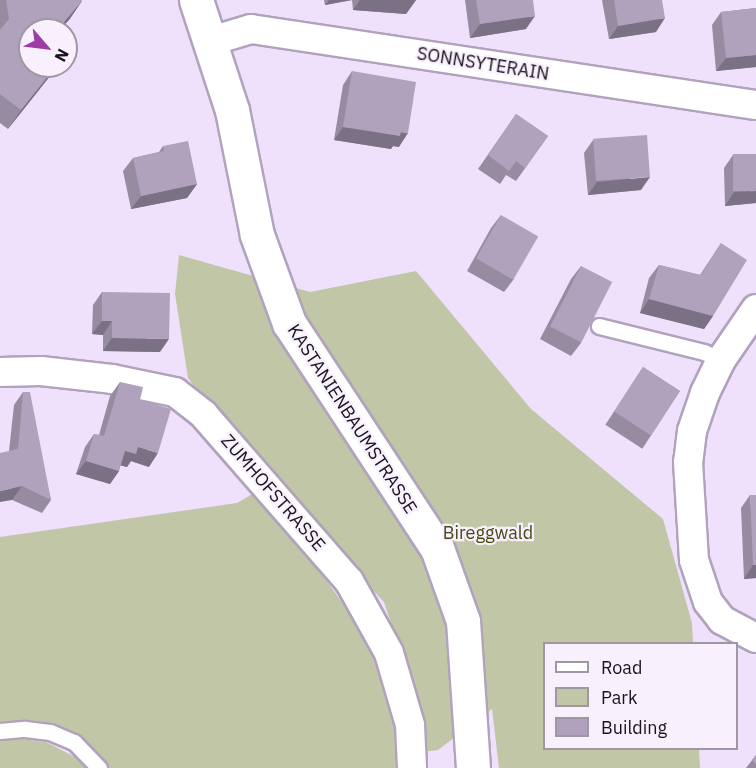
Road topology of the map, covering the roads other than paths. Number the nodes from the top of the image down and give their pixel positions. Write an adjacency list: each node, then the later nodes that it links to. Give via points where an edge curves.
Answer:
1 (196, 0): 2 (street, KASTANIENBAUMSTRASSE)
2 (211, 41): 3 (street, SONNSYTERAIN, via 251,29); 12 (street, KASTANIENBAUMSTRASSE, via 232,110 257,235 289,323 437,548 463,621)
3 (756, 105)
4 (756, 309): 6 (street)
5 (599, 326): 6 (lane, via 704,352)
6 (721, 360): 8 (street, via 692,431 688,462 694,560 708,602 722,620)
7 (0, 372): 11 (street, ZUMHOFSTRASSE, via 41,371 112,379 175,392 204,415 349,581 389,653 410,725)
8 (756, 638)
9 (0, 731): 10 (lane, via 50,732 74,742)
10 (99, 768)
11 (412, 768)
12 (473, 768)

